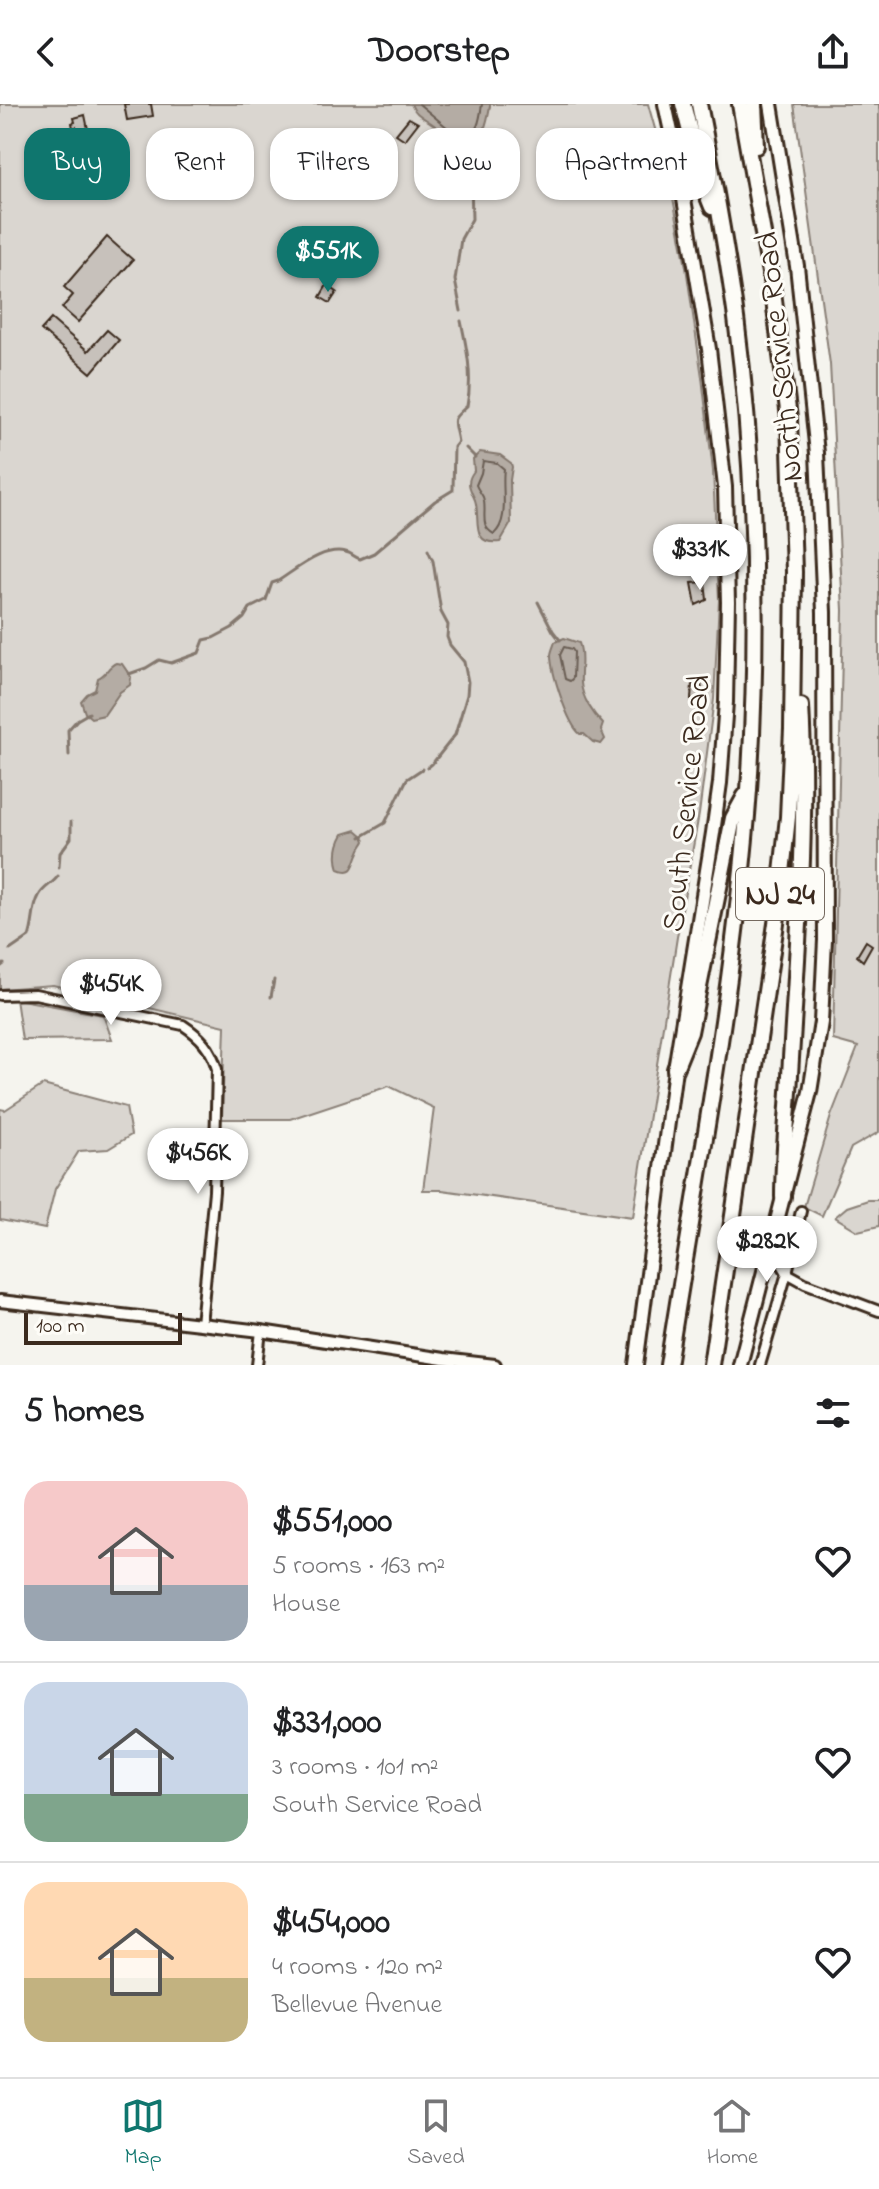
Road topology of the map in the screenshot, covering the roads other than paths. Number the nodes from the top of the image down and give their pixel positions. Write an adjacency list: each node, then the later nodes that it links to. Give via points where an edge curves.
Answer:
1 (665, 104): 12 (main road, South Service Road, via 709,349 725,487 728,602 720,783)
2 (683, 104): 8 (highway, via 704,187)
3 (699, 104): 8 (highway, NJ 24)
4 (740, 104): 7 (highway, NJ 24)
5 (754, 104): 7 (highway)
6 (771, 104): 13 (main road, North Service Road, via 797,266 817,453 824,612 821,1022 810,1092)
7 (757, 195): 9 (highway, NJ 24, via 789,418)
8 (721, 229): 10 (highway, NJ 24, via 736,318 751,493)
9 (794, 572): 13 (highway, via 802,818); 25 (highway, NJ 24, via 788,817)
10 (749, 789): 12 (highway, via 733,818 690,1032); 24 (highway, NJ 24, via 727,994)
11 (0, 995): 19 (street, via 35,994 183,1025 212,1052 217,1069 214,1191)
12 (675, 1069): 23 (main road, South Service Road)
13 (783, 1197): 15 (main road, North Service Road)
14 (801, 1211): 16 (street)
15 (770, 1244): 16 (street); 26 (main road, North Service Road)
16 (787, 1273): 18 (street); 27 (street)
17 (0, 1301): 19 (street)
18 (879, 1311)
19 (201, 1324): 20 (street)
20 (261, 1331): 21 (street); 22 (street)
21 (257, 1365)
22 (495, 1365)
23 (636, 1365)
24 (668, 1365)
25 (711, 1365)
26 (740, 1365)
27 (760, 1365)

